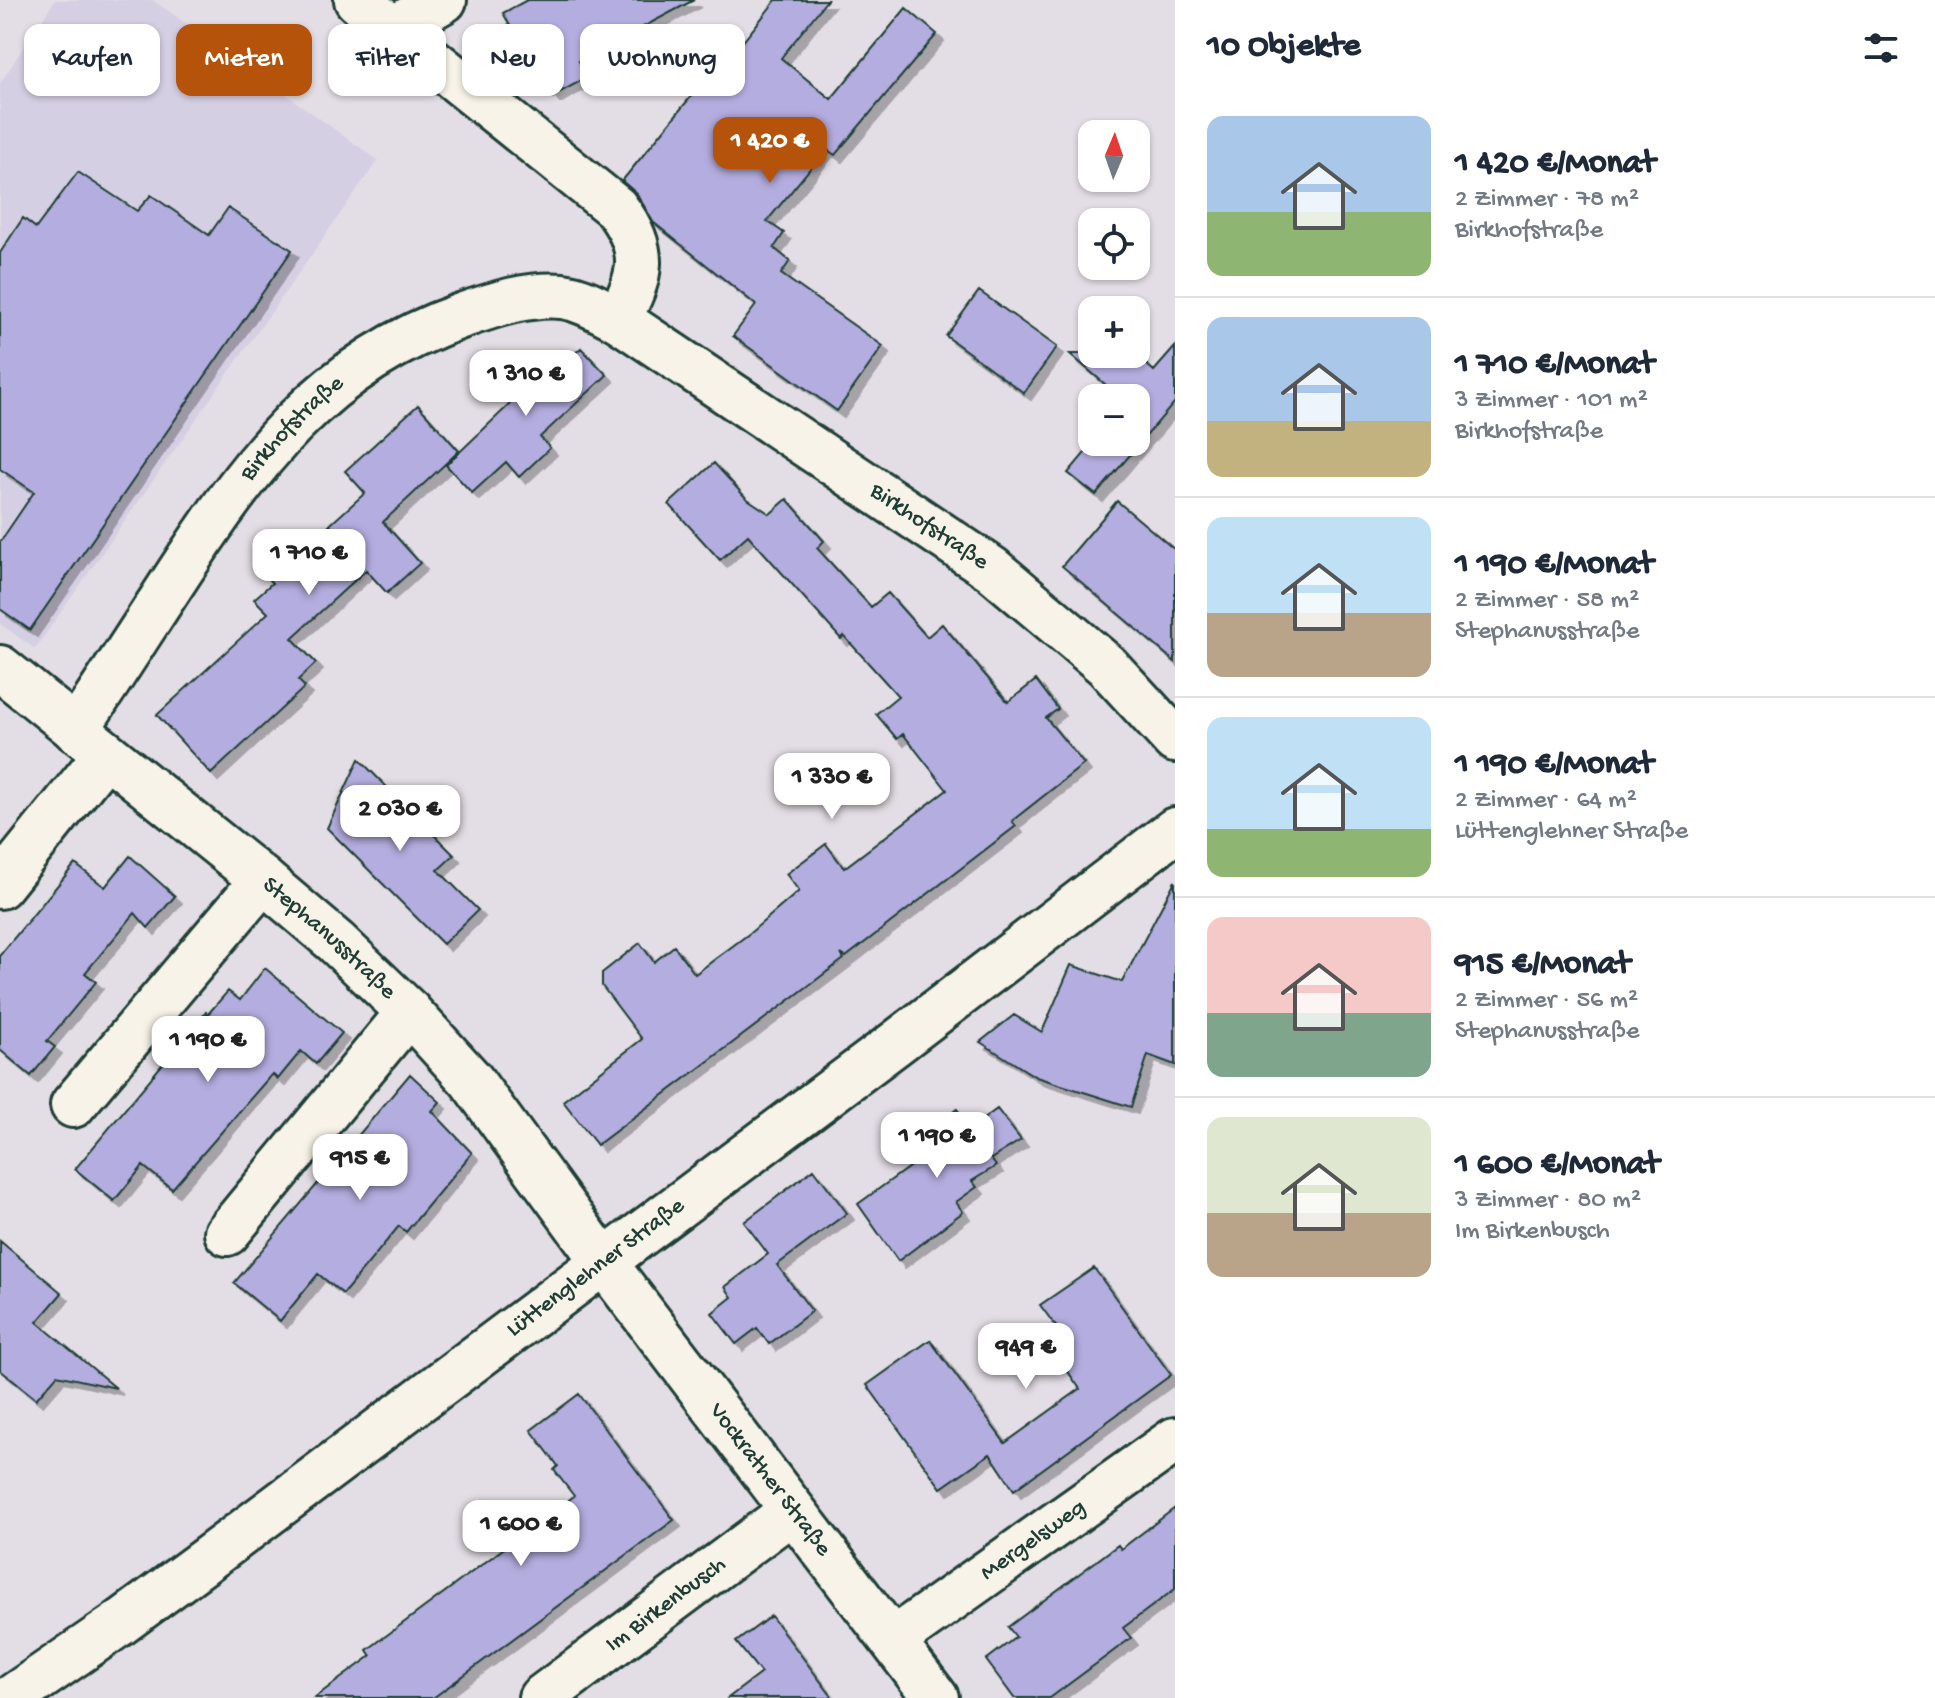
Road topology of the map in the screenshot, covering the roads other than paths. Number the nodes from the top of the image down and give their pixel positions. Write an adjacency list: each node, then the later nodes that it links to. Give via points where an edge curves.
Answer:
1 (357, 0): 3 (street)
2 (444, 0): 4 (street)
3 (384, 24)
4 (402, 24)
5 (446, 74): 6 (street, via 616,208 631,227 639,272)
6 (618, 319): 8 (street, Birkhofstraße, via 992,569 1107,666); 9 (street, Birkhofstraße, via 563,296 523,298 438,324 352,370 310,406 243,479)
7 (0, 668): 9 (street, Stephanusstraße)
8 (1175, 740)
9 (91, 742): 11 (street, Stephanusstraße); 12 (street, Birkhofstraße)
10 (1175, 830): 16 (street, Lüttenglehner Straße)
11 (263, 880): 13 (street, Stephanusstraße); 14 (street)
12 (0, 886)
13 (409, 1012): 15 (street); 16 (street, Stephanusstraße, via 471,1080)
14 (73, 1105)
15 (227, 1233)
16 (603, 1261): 18 (street, Vockrather Straße); 20 (street, Lüttenglehner Straße, via 131,1616)
17 (1175, 1440): 19 (street, Mergelsweg)
18 (792, 1511): 19 (street, Vockrather Straße); 21 (street, Im Birkenbusch)
19 (893, 1640): 22 (street, Vockrather Straße)
20 (11, 1698)
21 (541, 1698)
22 (936, 1698)

